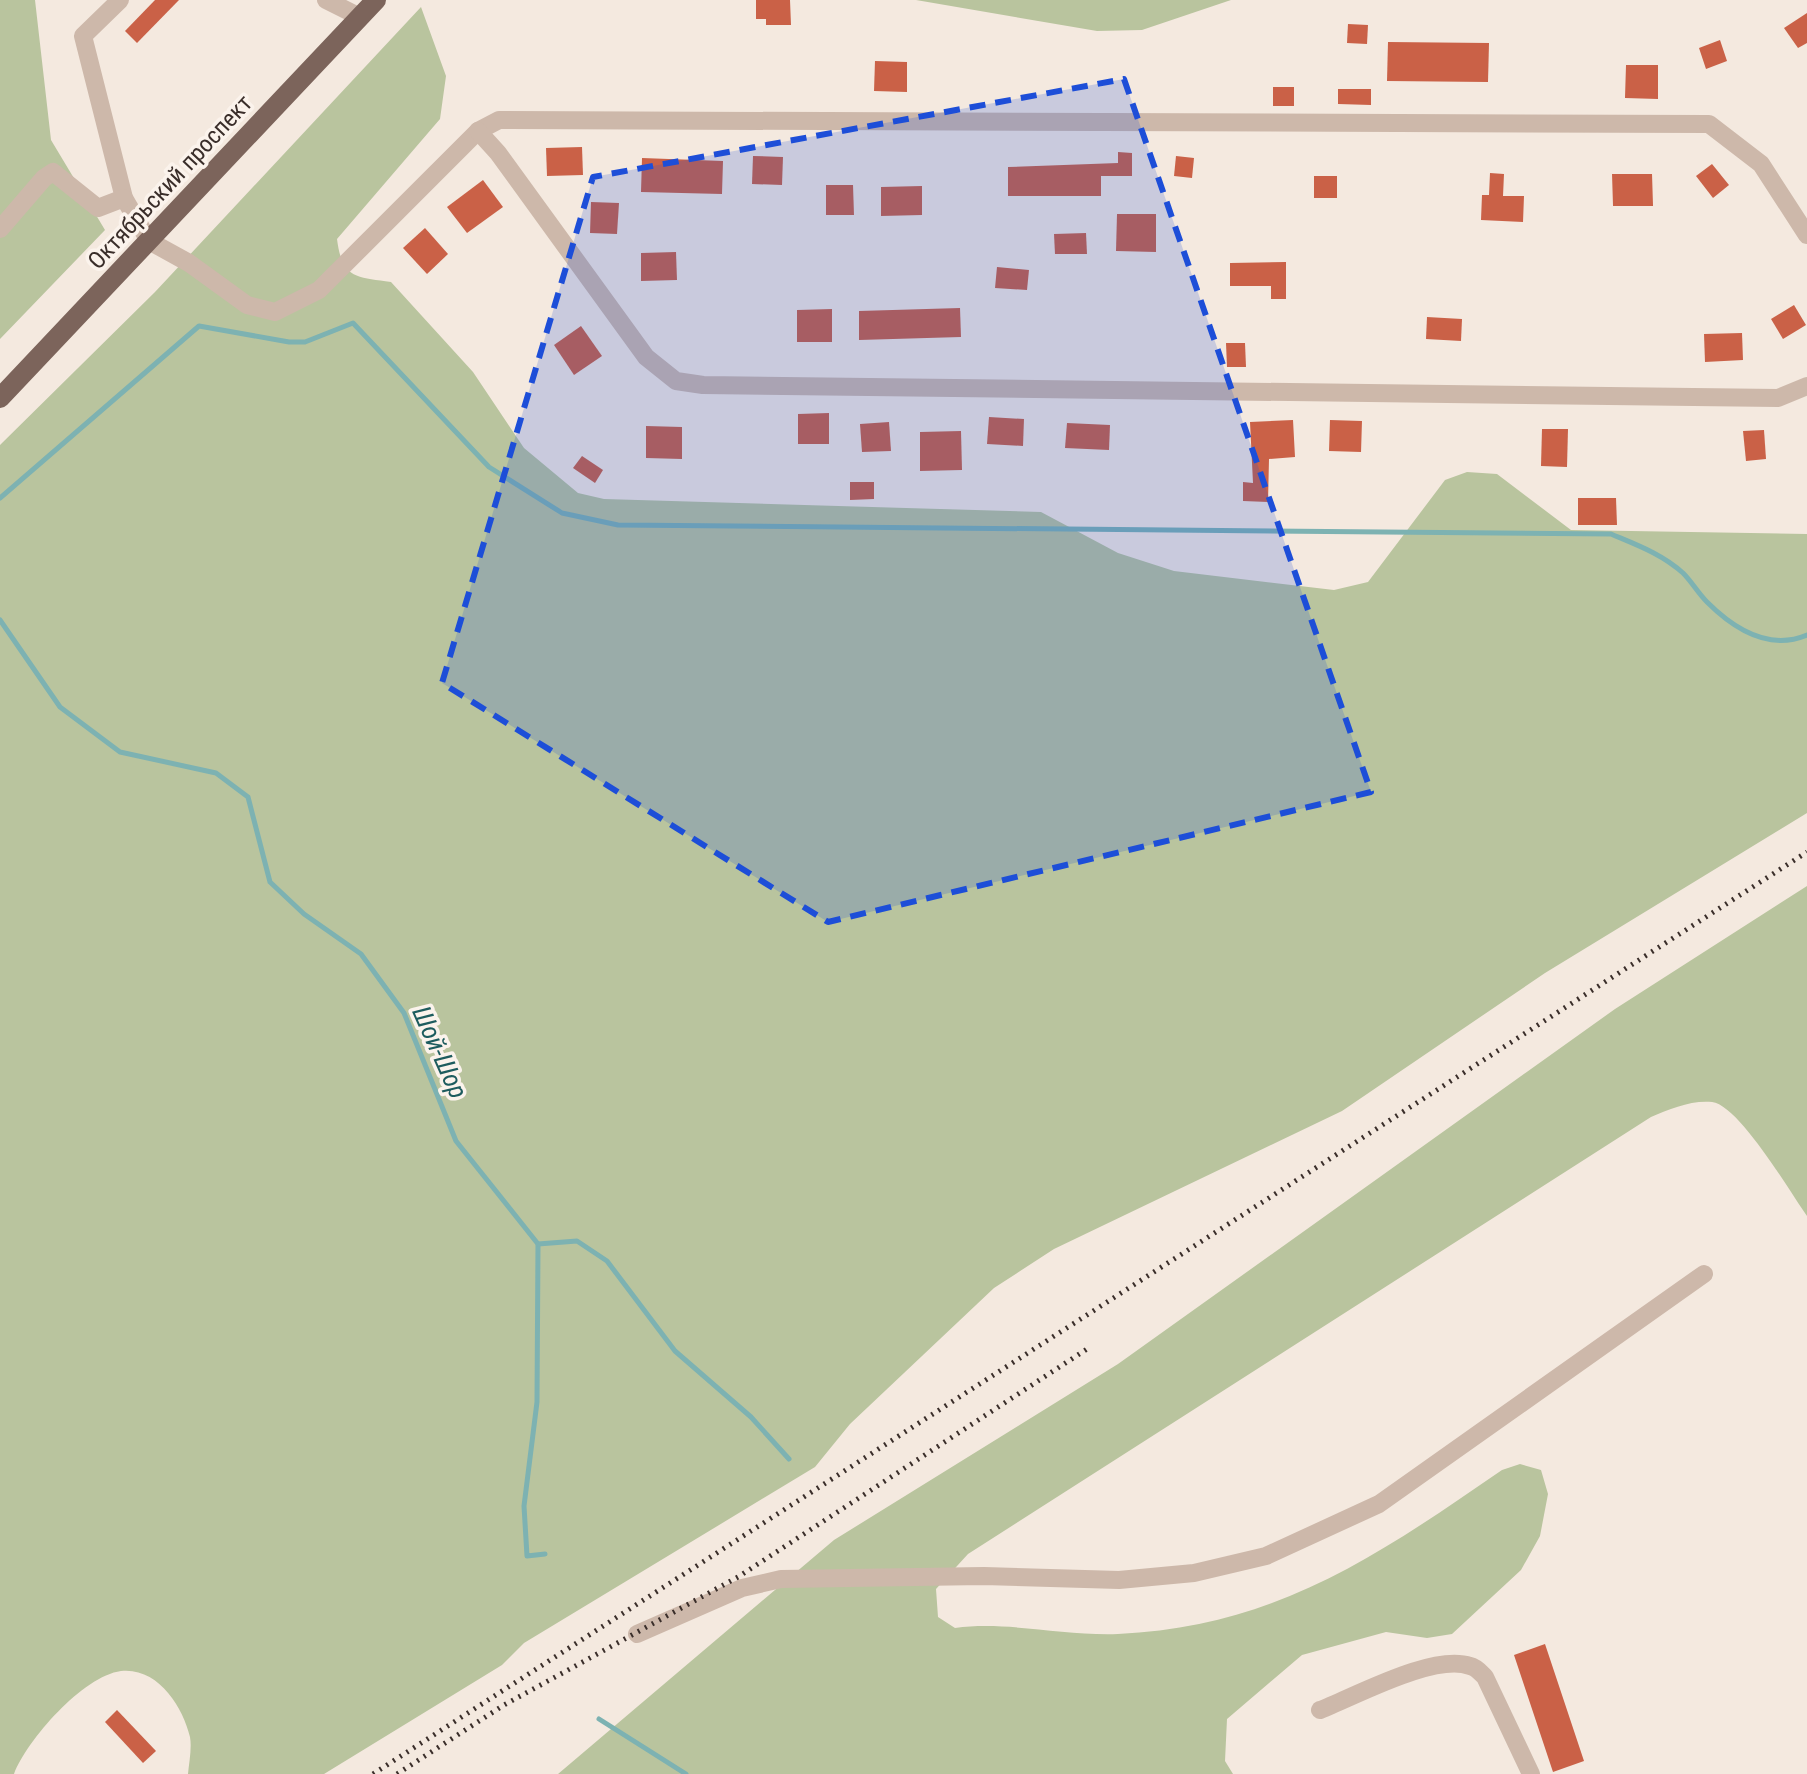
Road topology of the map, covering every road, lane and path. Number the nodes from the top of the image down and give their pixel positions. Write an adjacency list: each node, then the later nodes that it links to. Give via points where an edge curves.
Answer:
1 (120, 0): 6 (street, via 83,36)
2 (326, 0): 4 (street)
3 (376, 0): 4 (main road, Октябрьский проспект)
4 (360, 17): 9 (main road, Октябрьский проспект)
5 (478, 131): 8 (street, via 499,120 1709,124 1761,164); 9 (street, via 319,290 275,312 247,305); 10 (street, via 646,357 676,381 1778,398)
6 (124, 198): 7 (street, via 98,208 53,172); 9 (street)
7 (0, 229)
8 (1807, 235)
9 (149, 241): 11 (main road, Октябрьский проспект)
10 (1807, 386)
11 (0, 398)
12 (1704, 1274): 13 (street, via 1379,1504 1266,1556 1194,1573 1119,1580 781,1579 742,1588)
13 (637, 1634)
14 (1320, 1710): 15 (street, via 1428,1667 1472,1666 1485,1677)
15 (1531, 1774)

